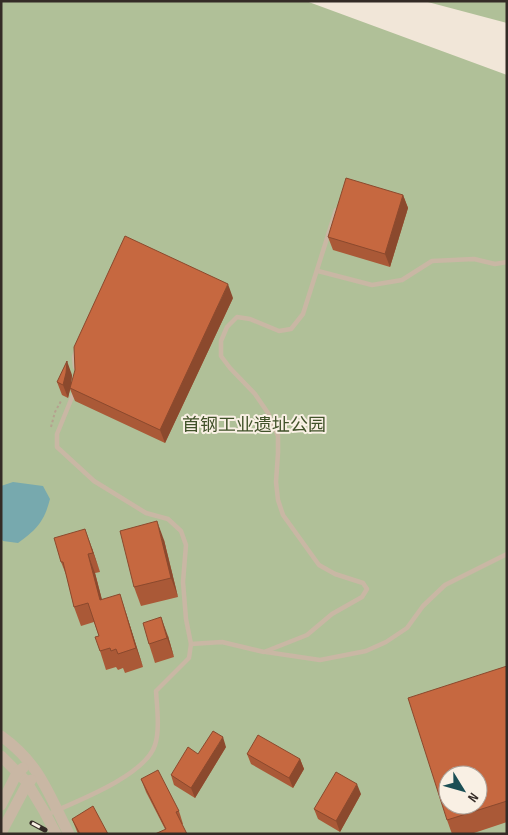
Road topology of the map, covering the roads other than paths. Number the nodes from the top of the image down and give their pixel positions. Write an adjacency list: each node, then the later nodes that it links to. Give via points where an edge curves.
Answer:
1 (338, 206): 3 (lane)
2 (507, 262): 3 (lane, via 495,264 474,259 432,262 402,280 372,285)
3 (318, 271): 9 (lane, via 303,314 292,329 279,331 250,318 237,317 227,327 221,341 221,356 264,407 278,436 276,482 284,516 319,565 363,583 367,590 362,597 332,614 307,635)
4 (78, 348): 5 (lane, via 74,357)
5 (76, 373)
6 (76, 382): 8 (lane, via 57,434 58,447 94,481 146,513 168,519 181,531 186,545 183,582)
7 (507, 554): 9 (lane, via 445,586 423,606 407,628 366,651 320,660)
8 (191, 644): 9 (lane, via 222,642); 17 (lane, via 189,658 156,691 155,746 144,762 126,777)
9 (264, 652)
10 (1, 736): 12 (street)
11 (1, 756): 13 (street)
12 (30, 763): 13 (street); 14 (street)
13 (17, 773): 15 (street); 16 (street)
14 (38, 774): 15 (street); 17 (street)
15 (27, 784): 17 (street); 18 (street)
16 (1, 804)
17 (52, 813): 19 (street); 20 (street)
18 (1, 833)
19 (56, 834)
20 (69, 834)

